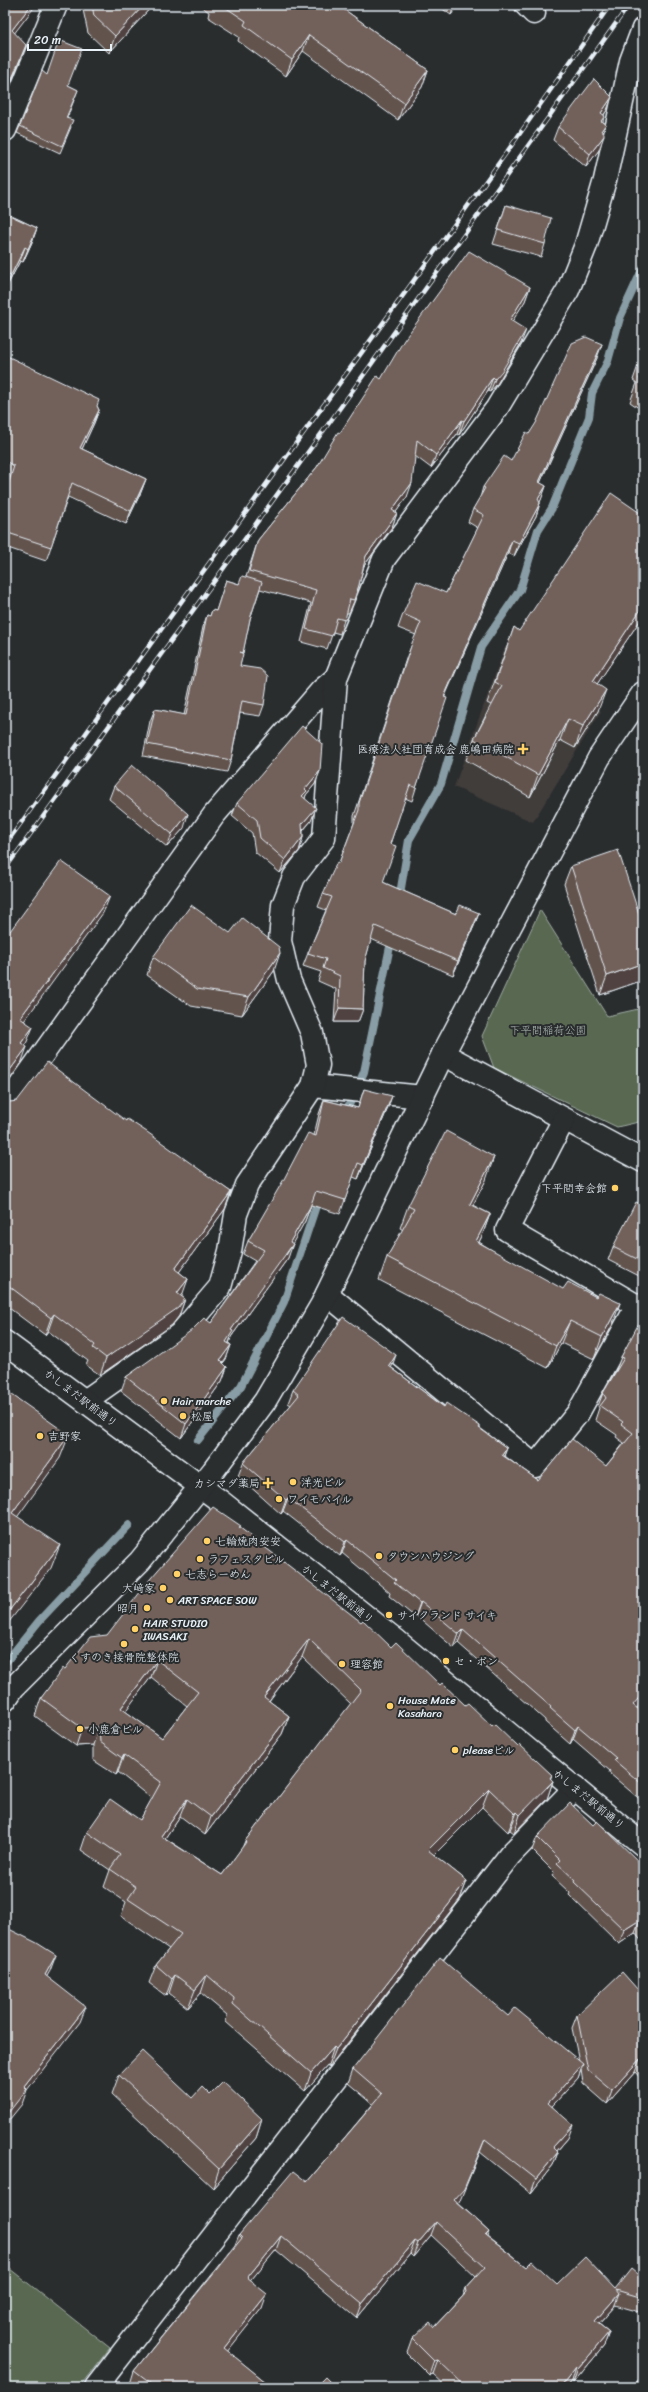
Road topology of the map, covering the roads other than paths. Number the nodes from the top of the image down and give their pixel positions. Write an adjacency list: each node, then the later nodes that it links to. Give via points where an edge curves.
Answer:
1 (56, 5): 3 (street)
2 (643, 29): 4 (street, via 631,61 605,180 568,290 497,408 384,559)
3 (5, 130)
4 (336, 678): 7 (street, via 324,838 294,877 283,905 280,941 289,980 312,1033 318,1065); 9 (street, via 322,690 214,815)
5 (643, 693): 6 (street, via 599,758)
6 (443, 1054): 8 (street); 10 (street)
7 (313, 1086): 8 (street); 14 (street, via 247,1185 236,1214 230,1251 220,1287 180,1334)
8 (423, 1097): 12 (street)
9 (5, 1107)
10 (564, 1119): 11 (street); 12 (street, via 507,1230 637,1306 578,1413 535,1466)
11 (643, 1161)
12 (327, 1294): 15 (street, via 265,1401)
13 (5, 1342): 14 (street, かしまだ駅前通り)
14 (84, 1401): 15 (street, かしまだ駅前通り)
15 (200, 1487): 16 (street, via 140,1561 13,1688); 17 (street, かしまだ駅前通り, via 397,1641)
16 (5, 1700)
17 (575, 1788): 18 (street, かしまだ駅前通り); 19 (street, via 510,1855)
18 (643, 1845)
19 (96, 2387)

